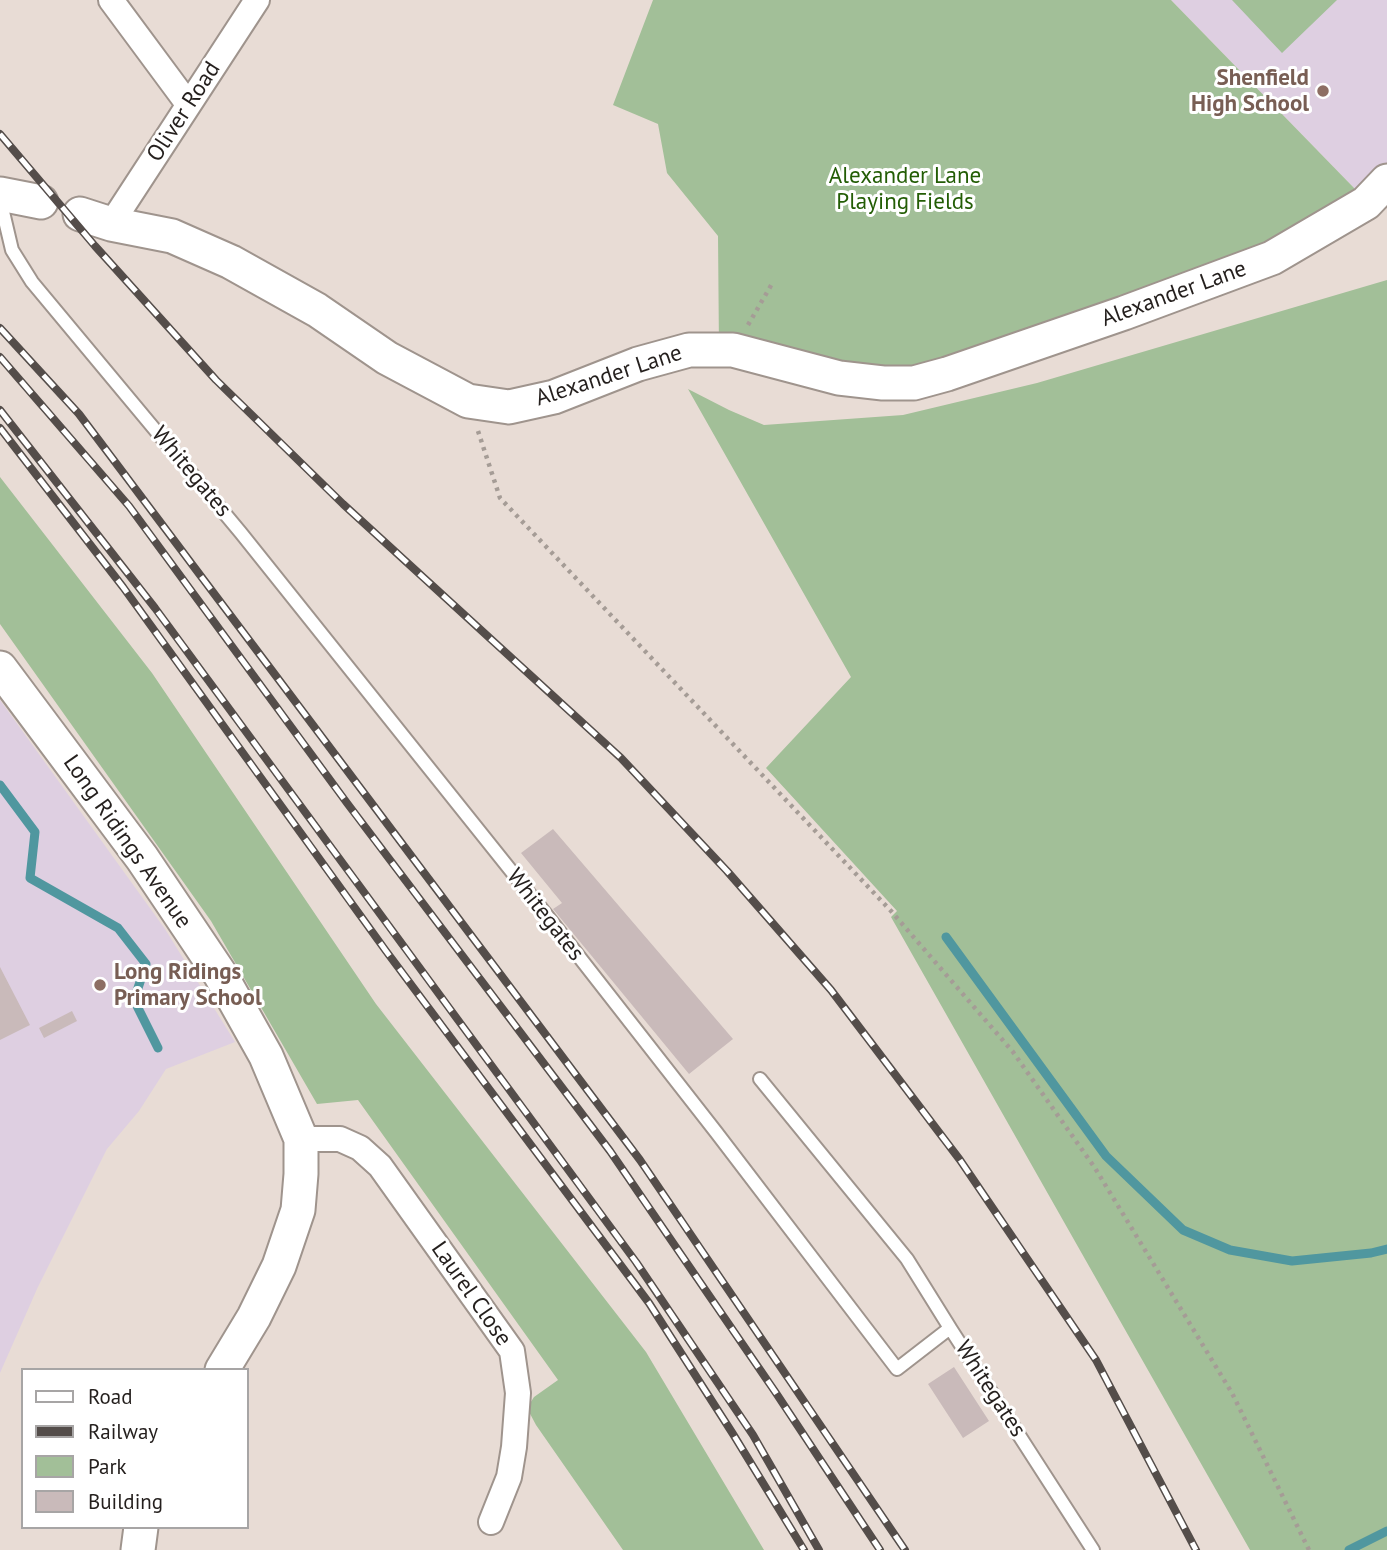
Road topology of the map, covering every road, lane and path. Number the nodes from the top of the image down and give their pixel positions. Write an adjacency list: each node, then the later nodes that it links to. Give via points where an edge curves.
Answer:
1 (111, 0): 3 (street)
2 (257, 0): 3 (street, Oliver Road)
3 (188, 104): 8 (street, Oliver Road)
4 (1387, 181): 10 (street, Alexander Lane, via 1367,204 1272,258 914,383 839,378)
5 (0, 196): 6 (street); 15 (lane, Whitegates, via 12,250 32,282 241,533 531,896 897,1369)
6 (41, 202)
7 (80, 214): 8 (street, Alexander Lane)
8 (111, 224): 11 (street, Alexander Lane, via 172,236 231,262 317,310 387,358)
9 (774, 282): 10 (path)
10 (733, 349): 11 (street, Alexander Lane, via 689,350 638,363 554,397 509,407)
11 (468, 401): 21 (path, via 500,498 891,911 1013,1052 1095,1168 1233,1393)
12 (0, 668): 14 (street, Long Ridings Avenue, via 142,858 220,974 266,1056)
13 (760, 1079): 15 (lane, via 906,1259)
14 (301, 1139): 16 (street, Long Ridings Avenue, via 298,1210 279,1266); 17 (street, Laurel Close, via 340,1139 360,1148 380,1166 512,1352 519,1393 514,1447 509,1477)
15 (950, 1328): 20 (lane, Whitegates)
16 (223, 1368)
17 (491, 1522)
18 (141, 1529): 19 (street)
19 (138, 1550)
20 (1093, 1550)
21 (1309, 1550)

